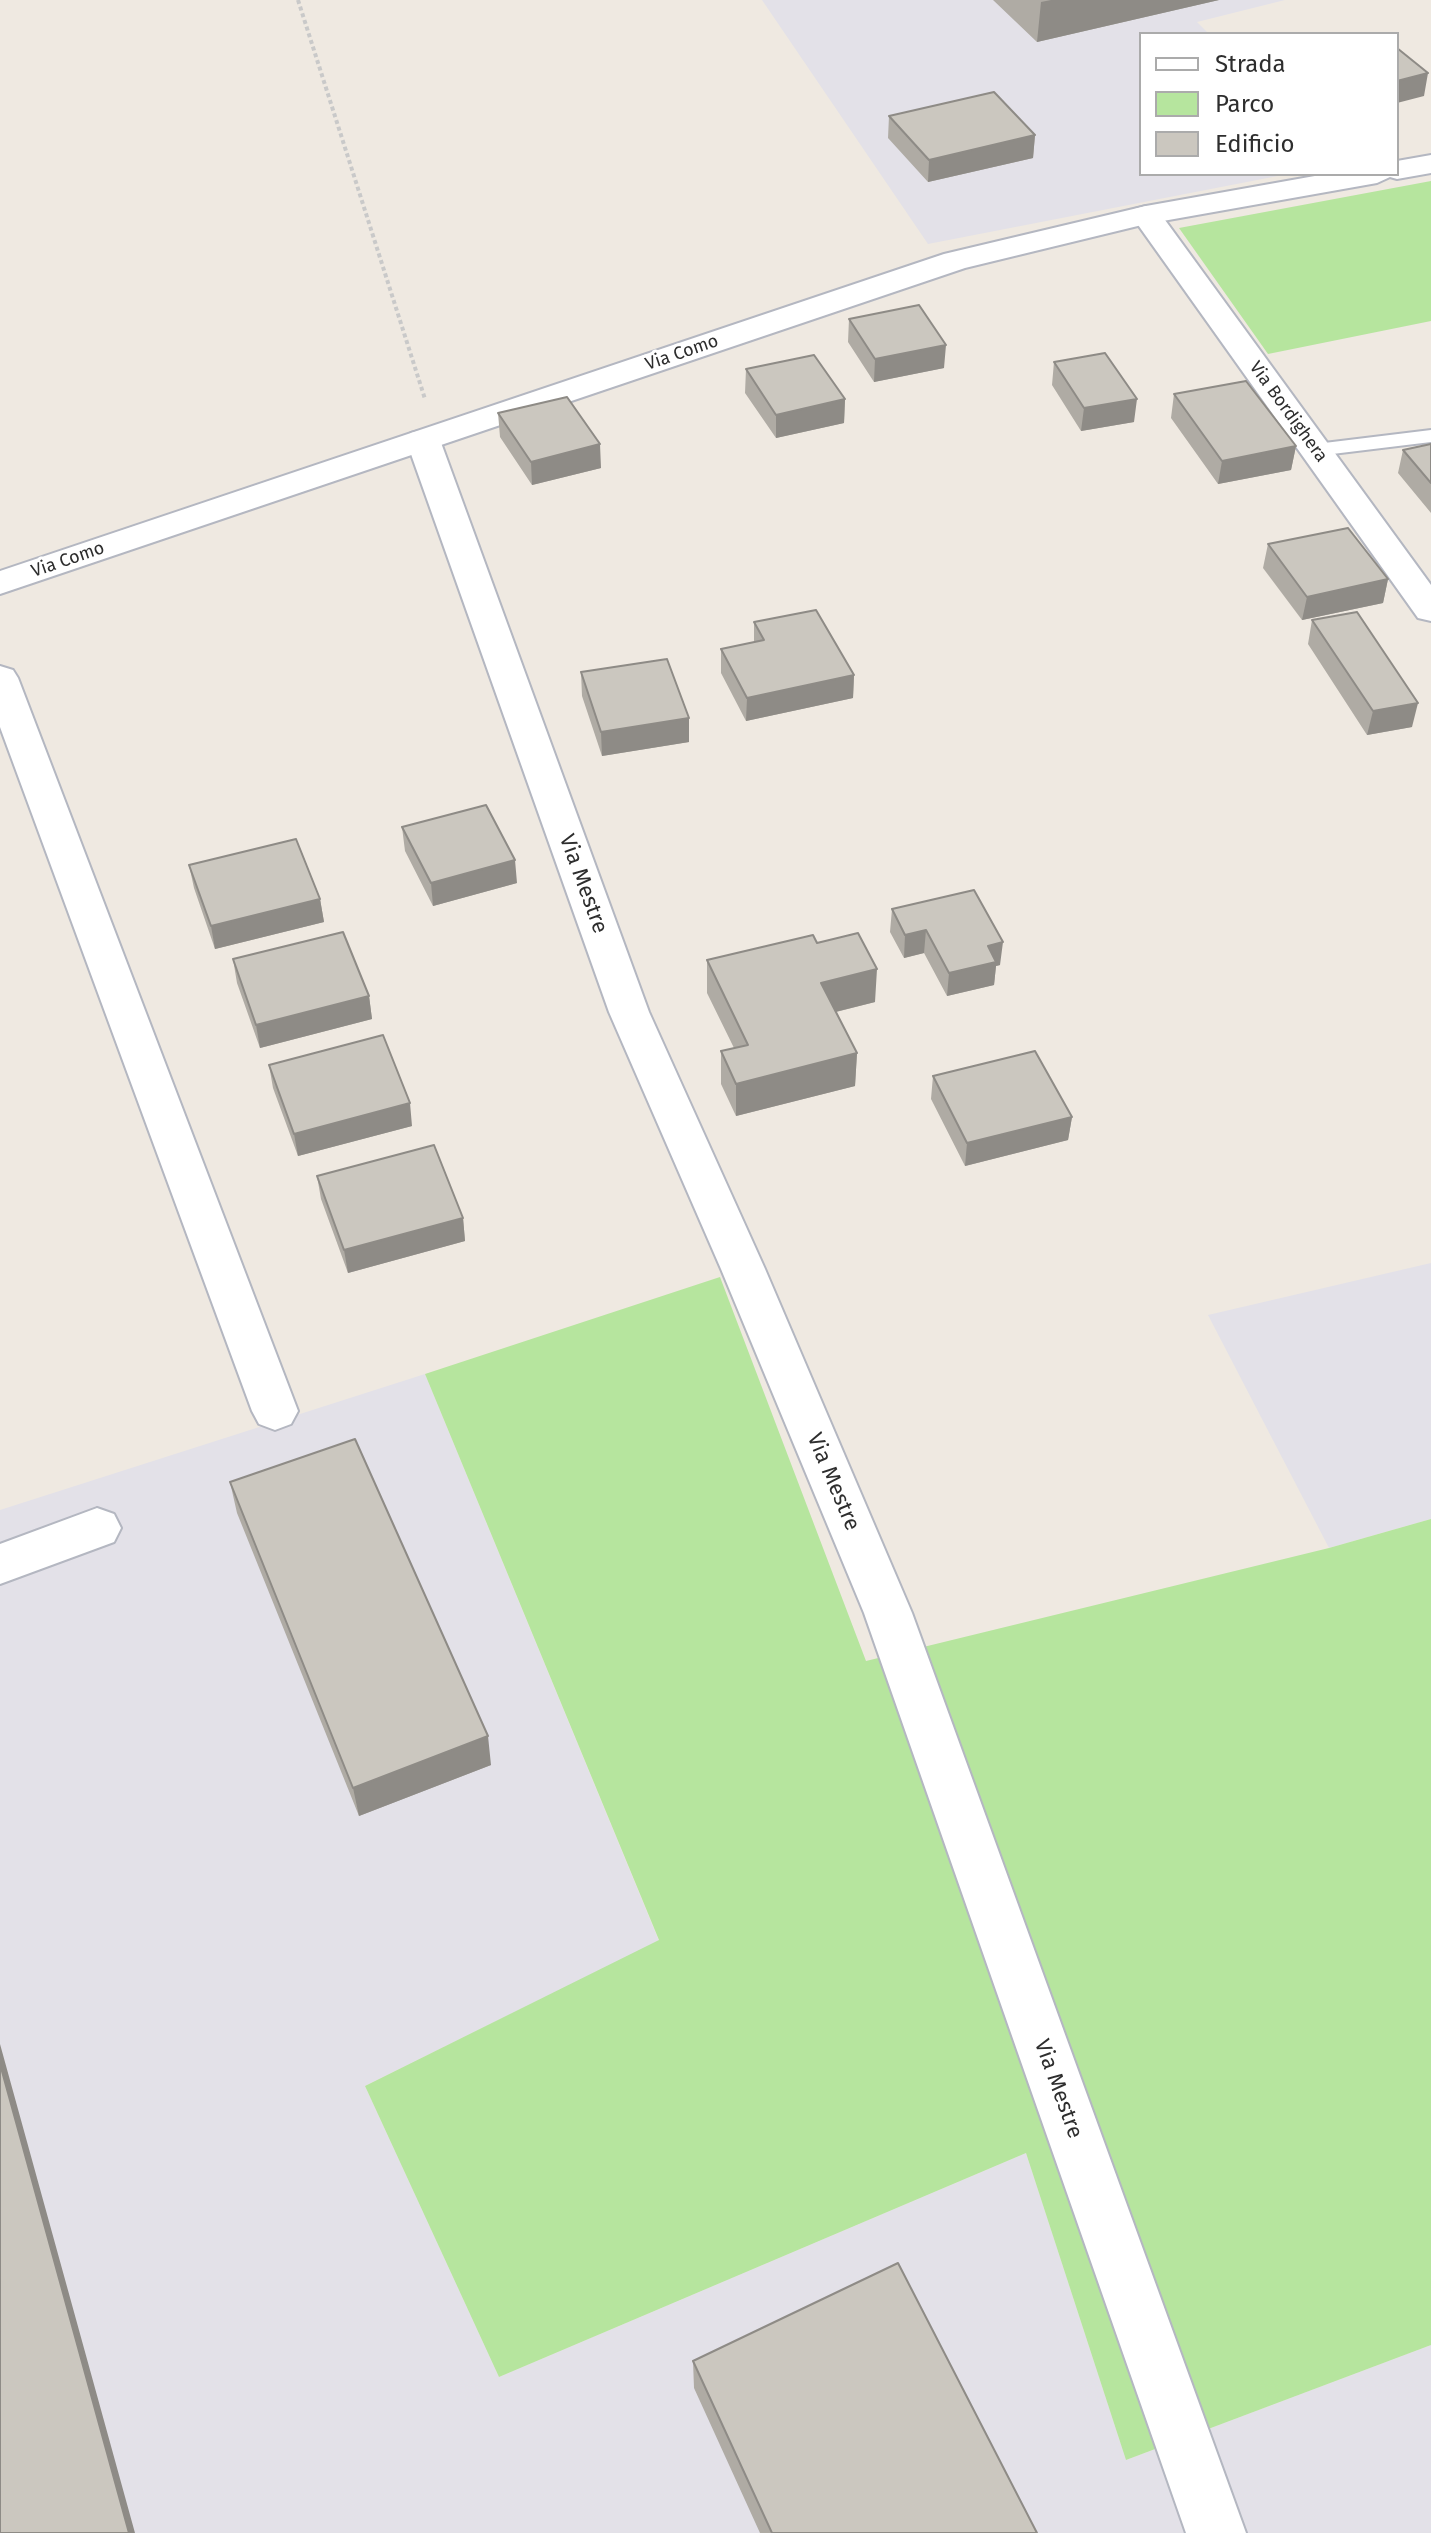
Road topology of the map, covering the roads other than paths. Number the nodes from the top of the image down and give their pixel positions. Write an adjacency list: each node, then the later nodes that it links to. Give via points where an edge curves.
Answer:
1 (1431, 164): 2 (street)
2 (1399, 170)
3 (1366, 176): 4 (street, Via Como)
4 (1146, 215): 6 (street, Via Como, via 955,261); 7 (street, Via Bordighera)
5 (1431, 436): 7 (lane)
6 (430, 438): 8 (street, Via Como); 14 (street, Via Mestre, via 629,1012 888,1613)
7 (1316, 450): 9 (street, Via Bordighera)
8 (0, 583)
9 (1431, 610)
10 (0, 678): 11 (street)
11 (275, 1411)
12 (97, 1528): 13 (street)
13 (0, 1564)
14 (1216, 2533)

